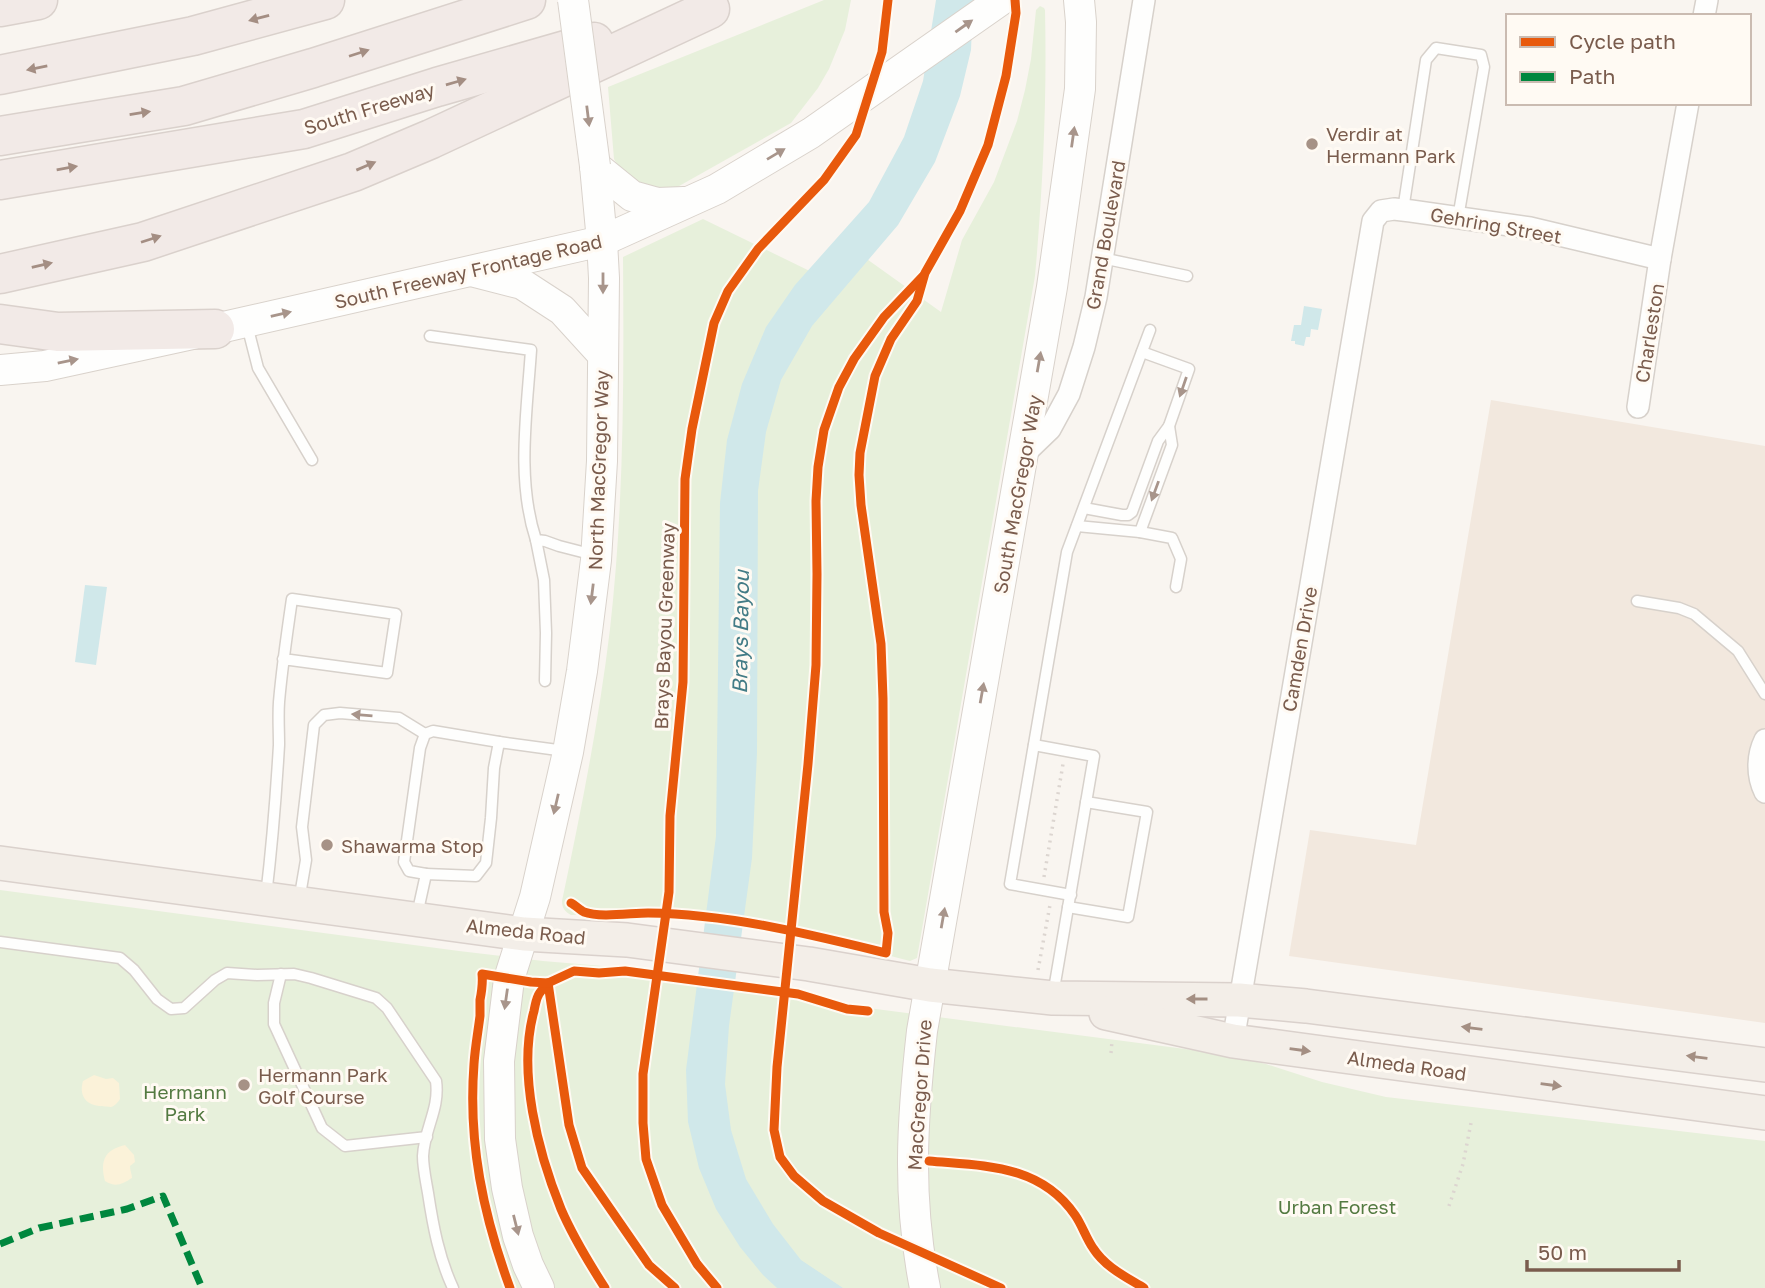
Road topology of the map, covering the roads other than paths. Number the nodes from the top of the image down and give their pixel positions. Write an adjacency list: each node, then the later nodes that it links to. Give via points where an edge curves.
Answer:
1 (38, 0): 9 (highway)
2 (325, 0): 10 (highway, one-way to 10, via 193,36)
3 (526, 0): 12 (highway, one-way to 3, via 184,106)
4 (573, 0): 13 (main road, North MacGregor Way, one-way to 13, bridge)
5 (1001, 0): 15 (main road, South Freeway Frontage Road, one-way to 5, via 811,133)
6 (1079, 0): 34 (main road, South MacGregor Way, one-way to 6, via 1080,89)
7 (1144, 0): 19 (street, Grand Boulevard)
8 (719, 4): 14 (highway, South Freeway, one-way to 8, via 304,129); 23 (highway, one-way to 8, via 142,242 353,172)
9 (0, 7)
10 (0, 75)
11 (1688, 105): 21 (street, Charleston)
12 (0, 136)
13 (595, 166): 15 (main road, via 632,196 657,203); 18 (main road, North MacGregor Way)
14 (0, 180)
15 (704, 195): 18 (main road, South Freeway Frontage Road)
16 (1403, 210): 17 (street, Gehring Street); 17 (lane, via 1426,60 1436,48 1481,55 1484,67); 20 (street, Gehring Street, via 1381,211 1373,221)
17 (1458, 218): 21 (street, Gehring Street, via 1530,228)
18 (602, 241): 22 (main road, South Freeway Frontage Road); 30 (main road, North MacGregor Way, one-way to 30)
19 (1102, 258): 24 (lane); 34 (street, Grand Boulevard, via 1069,394 1049,429)
20 (1366, 258): 65 (street, Camden Drive)
21 (1660, 259): 32 (street, Charleston)
22 (468, 270): 26 (main road, South Freeway Frontage Road, one-way to 22); 30 (main road, via 522,284 562,310)
23 (0, 274)
24 (1187, 276)
25 (0, 324): 26 (highway, via 58,332)
26 (230, 326): 31 (main road, South Freeway Frontage Road, one-way to 26, via 45,366); 35 (lane)
27 (1150, 330): 29 (lane)
28 (430, 336): 39 (lane, via 531,349 525,466)
29 (1142, 352): 33 (lane, one-way to 33, via 1189,369); 36 (lane)
30 (603, 355): 40 (main road, North MacGregor Way)
31 (0, 370)
32 (1638, 407)
33 (1169, 426): 36 (lane, via 1158,441 1132,512 1122,515); 38 (lane, one-way to 38, via 1172,445)
34 (1024, 454): 63 (main road, South MacGregor Way, one-way to 34)
35 (312, 460)
36 (1084, 508): 37 (lane)
37 (1077, 526): 38 (lane); 49 (lane, via 1067,552)
38 (1140, 532): 41 (lane, via 1172,538 1181,559)
39 (536, 540): 40 (lane); 44 (lane, via 544,580)
40 (596, 556): 50 (main road, North MacGregor Way, one-way to 50)
41 (1176, 587)
42 (1637, 601): 45 (lane, via 1694,614 1738,651)
43 (284, 659): 43 (lane, via 387,673 396,614 292,599); 56 (lane)
44 (545, 681)
45 (1765, 694)
46 (425, 734): 48 (lane, via 433,731); 54 (lane, via 404,862 409,871); 57 (lane, one-way to 57, via 399,718 352,714 324,715 314,725)
47 (1765, 740): 51 (street, via 1759,764)
48 (499, 742): 50 (lane); 54 (lane, via 486,863 476,876)
49 (1034, 745): 52 (lane, via 1094,756); 55 (lane, via 1010,884)
50 (568, 752): 60 (main road, North MacGregor Way, one-way to 60)
51 (1765, 792)
52 (1086, 802): 55 (lane); 58 (lane, via 1147,812 1128,917)
53 (0, 863): 56 (main road, Almeda Road)
54 (426, 874): 59 (lane)
55 (1071, 895): 58 (lane)
56 (266, 899): 57 (main road, Almeda Road)
57 (299, 903): 59 (main road, Almeda Road)
58 (1068, 907): 64 (lane)
59 (416, 918): 60 (main road, Almeda Road)
60 (524, 934): 63 (main road, Almeda Road, via 627,940); 71 (main road, one-way to 71, via 509,978 498,1093 507,1188 518,1236)
61 (0, 942): 62 (lane, via 120,958 171,1009 184,1008 227,973)
62 (281, 974): 69 (lane, via 376,998 387,1008 436,1081 438,1093); 69 (lane, via 274,1024 322,1128 345,1146)
63 (930, 985): 64 (main road, Almeda Road); 72 (main road, MacGregor Drive, via 913,1125 916,1236)
64 (1053, 998): 65 (main road, Almeda Road, one-way to 64); 66 (main road, Almeda Road)
65 (1239, 1000): 66 (street, Camden Drive); 67 (main road, Almeda Road, one-way to 65)
66 (1233, 1041): 68 (main road, Almeda Road, one-way to 68)
67 (1765, 1065)
68 (1765, 1113)
69 (427, 1138): 70 (lane, via 423,1153 432,1223)
70 (453, 1288)
71 (539, 1288)
72 (925, 1288)

